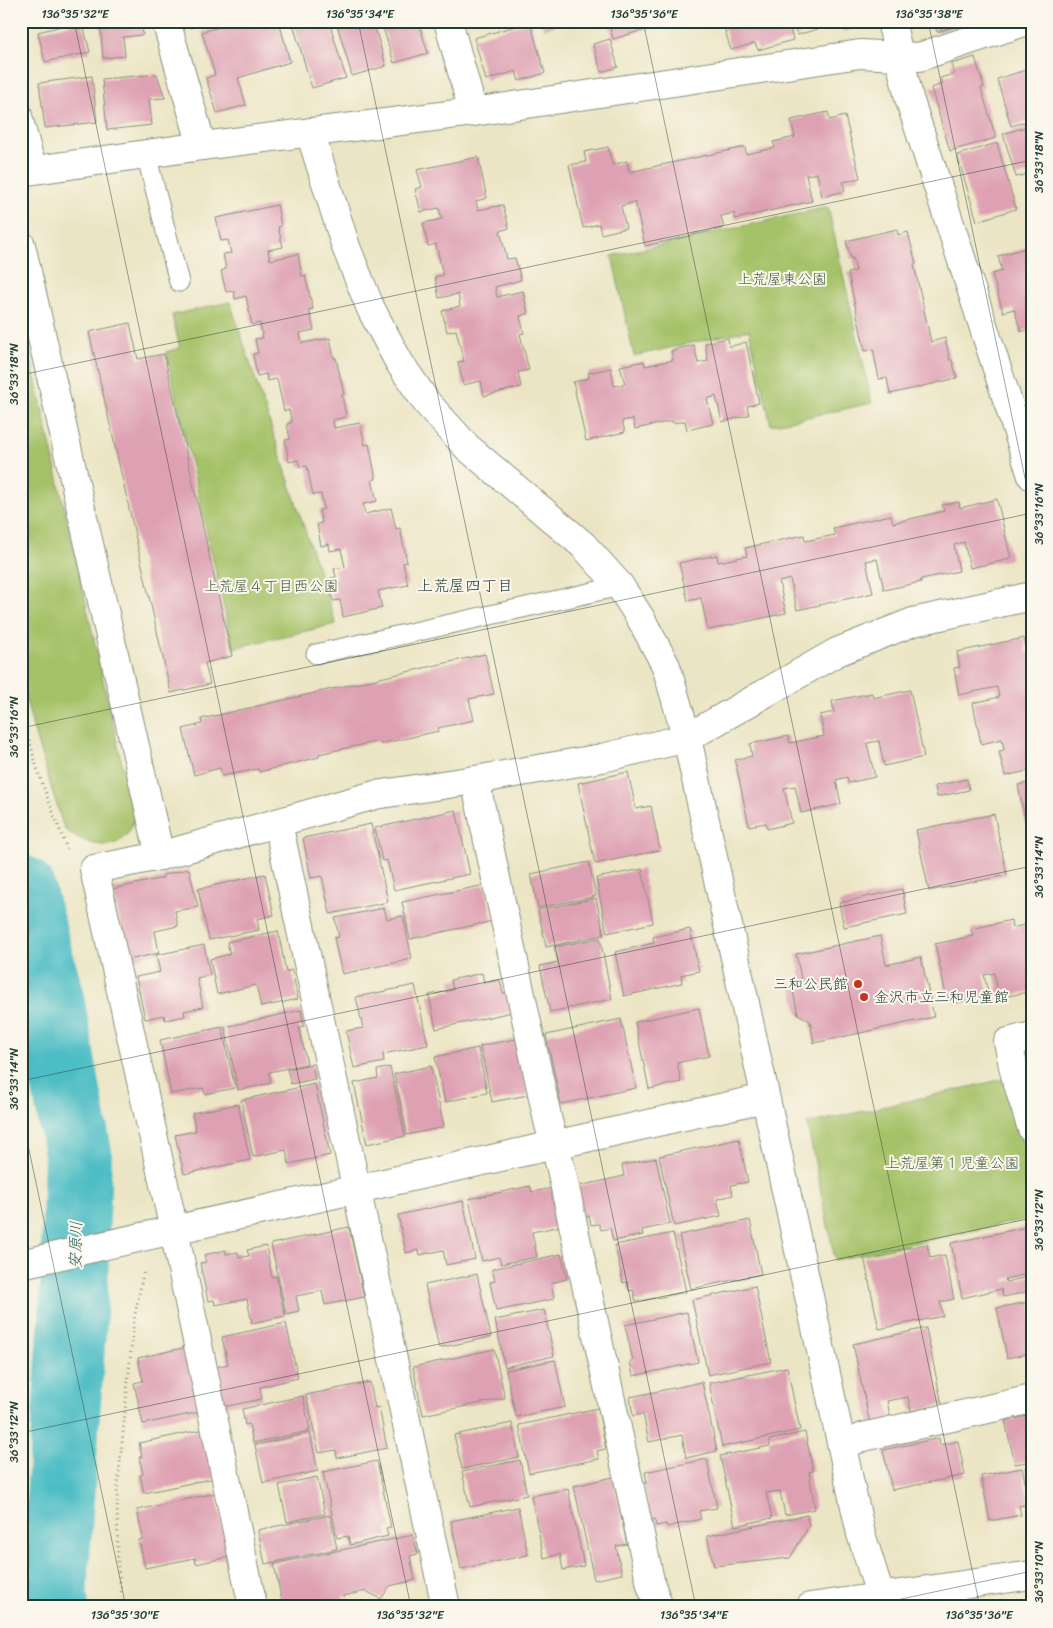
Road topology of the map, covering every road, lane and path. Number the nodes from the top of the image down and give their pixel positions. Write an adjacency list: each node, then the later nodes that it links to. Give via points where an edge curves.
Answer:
1 (166, 21): 9 (street)
2 (448, 21): 7 (street)
3 (891, 21): 5 (street)
4 (1027, 21): 5 (street, via 919,58)
5 (899, 56): 7 (street, via 860,54); 14 (street, via 908,98)
6 (21, 110): 11 (lane)
7 (473, 112): 8 (street)
8 (310, 132): 9 (street); 15 (street, via 346,246 370,309 426,403 466,447 583,545)
9 (202, 146): 10 (street)
10 (146, 154): 11 (street); 13 (lane)
11 (29, 171)
12 (21, 245): 22 (street)
13 (179, 282)
14 (1032, 476)
15 (620, 586): 17 (lane); 19 (street, via 666,666)
16 (1032, 596): 19 (street, via 913,622 837,652)
17 (316, 654)
18 (21, 711): 23 (path, via 39,775 71,859)
19 (687, 738): 20 (street, via 602,758); 25 (street)
20 (475, 780): 21 (street, via 375,795); 27 (street)
21 (278, 823): 22 (street); 28 (street)
22 (160, 856): 23 (street)
23 (94, 869): 29 (street)
24 (1032, 1036): 26 (street, via 1008,1042)
25 (765, 1098): 27 (street); 32 (street)
26 (1032, 1129)
27 (554, 1145): 28 (street); 37 (street, via 651,1585)
28 (358, 1189): 29 (street); 36 (street)
29 (173, 1229): 30 (street); 35 (street)
30 (23, 1264)
31 (1032, 1399): 32 (street, via 863,1437)
32 (842, 1446): 34 (street, via 861,1534)
33 (1032, 1576): 34 (street)
34 (883, 1601): 38 (street)
35 (253, 1607)
36 (446, 1607)
37 (659, 1607)
38 (810, 1607)

